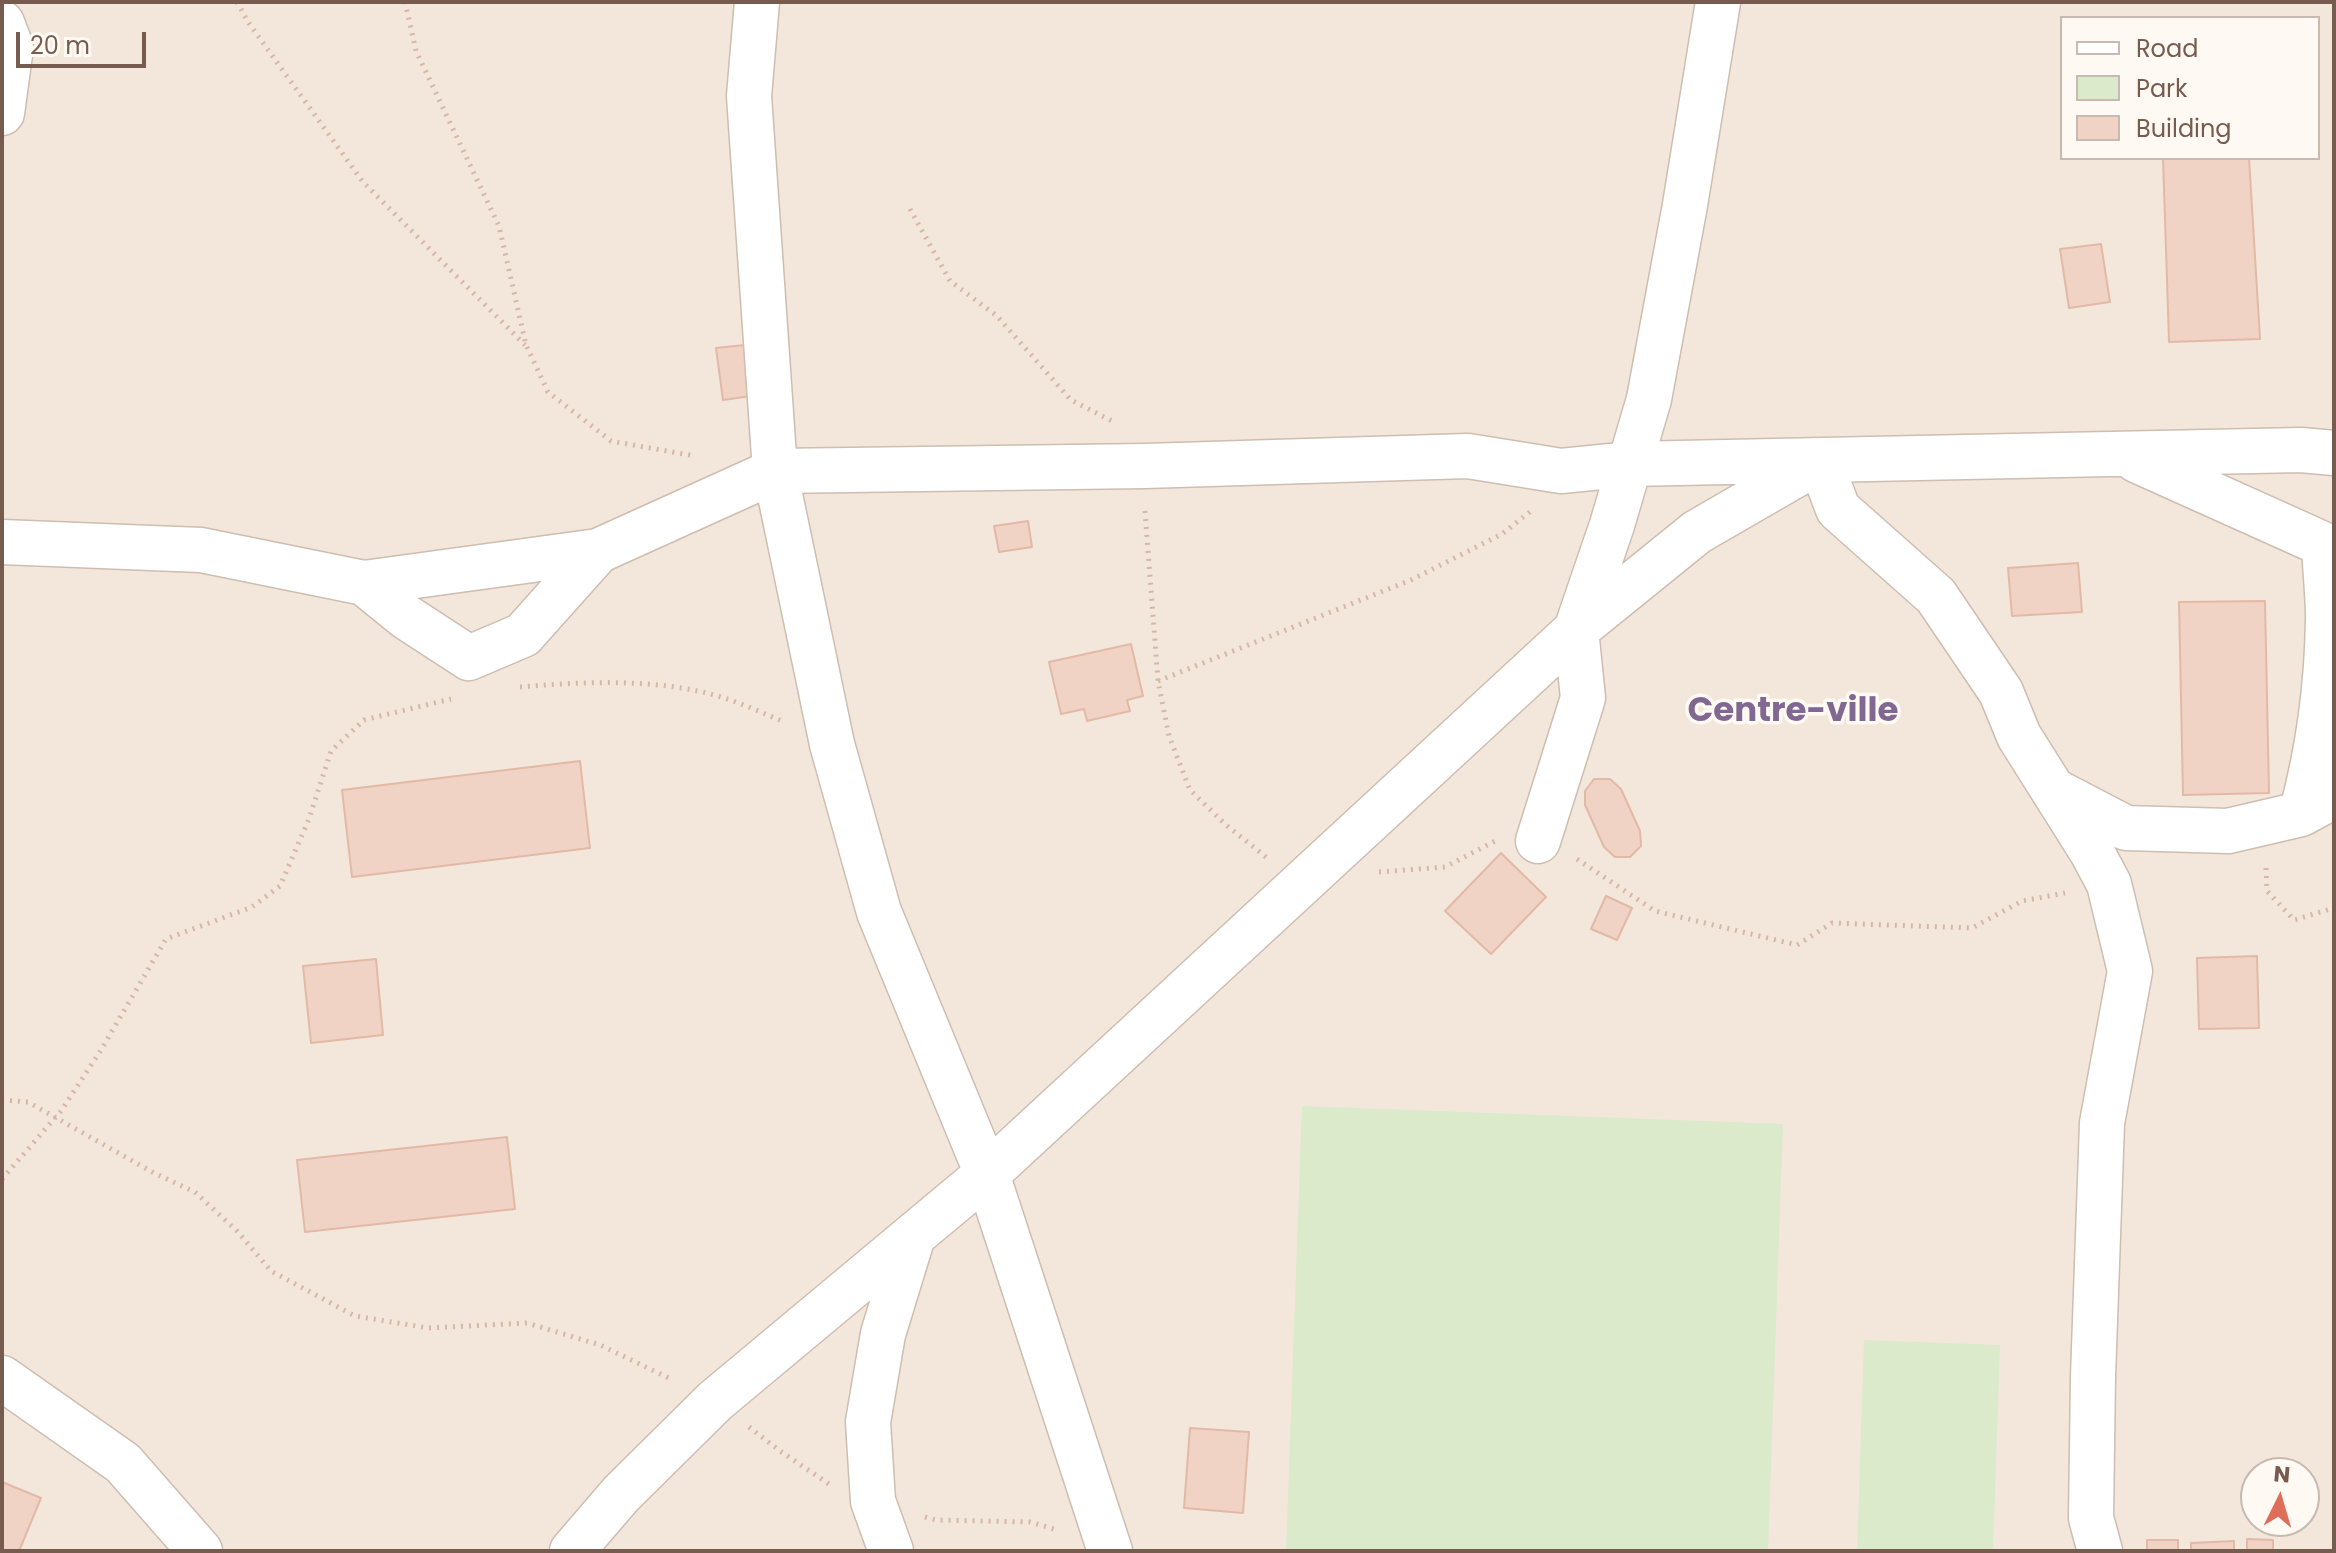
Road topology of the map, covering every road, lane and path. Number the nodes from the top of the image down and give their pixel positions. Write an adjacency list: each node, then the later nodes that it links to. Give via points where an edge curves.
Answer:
1 (237, 2): 7 (path, via 363,182)
2 (405, 2): 7 (path, via 416,51 499,226)
3 (757, 2): 14 (street, via 749,96)
4 (1718, 2): 12 (street, via 1649,399)
5 (2, 23): 6 (street, via 11,47)
6 (2, 113)
7 (526, 345): 10 (path, via 548,392 611,441)
8 (2334, 453): 9 (street)
9 (2123, 455): 11 (street); 16 (street)
10 (700, 457)
11 (1820, 461): 12 (street); 19 (street, via 1697,532); 24 (street, via 1838,509 1936,596 2001,692 2019,736)
12 (1631, 464): 13 (street); 19 (street)
13 (1584, 468): 14 (street, via 1561,471 1468,456); 20 (path, via 1502,534 1411,580)
14 (775, 471): 17 (street); 23 (street)
15 (2, 542): 18 (street, via 201,550)
16 (2329, 547): 25 (street, via 2322,698 2312,772)
17 (598, 551): 18 (street); 18 (street, via 523,635 469,658)
18 (364, 583)
19 (1576, 630): 26 (street, via 1583,698); 30 (street)
20 (1158, 681)
21 (512, 688): 23 (path, via 640,684 697,691 741,703)
22 (455, 698): 29 (path, via 364,720 331,751 280,886 252,907 166,939)
23 (832, 744): 30 (street, via 879,912)
24 (2053, 790): 25 (street, via 2126,828 2228,831); 40 (street, via 2109,884 2130,971 2102,1123 2091,1518)
25 (2300, 811): 27 (path, via 2267,891 2294,920)
26 (1538, 841)
27 (2334, 908)
28 (2, 1100): 29 (path, via 28,1102)
29 (54, 1118): 31 (path); 34 (path, via 195,1192 271,1271 355,1316 428,1328 527,1323 600,1345)
30 (987, 1174): 32 (street); 36 (street)
31 (2, 1179)
32 (913, 1236): 34 (street); 35 (street, via 883,1334 868,1422)
33 (2, 1378): 37 (street, via 123,1463)
34 (715, 1401): 35 (path, via 841,1491); 38 (street)
35 (873, 1501): 36 (path, via 936,1520 1030,1522); 39 (street)
36 (1109, 1549)
37 (200, 1551)
38 (572, 1551)
39 (891, 1551)
40 (2100, 1551)

